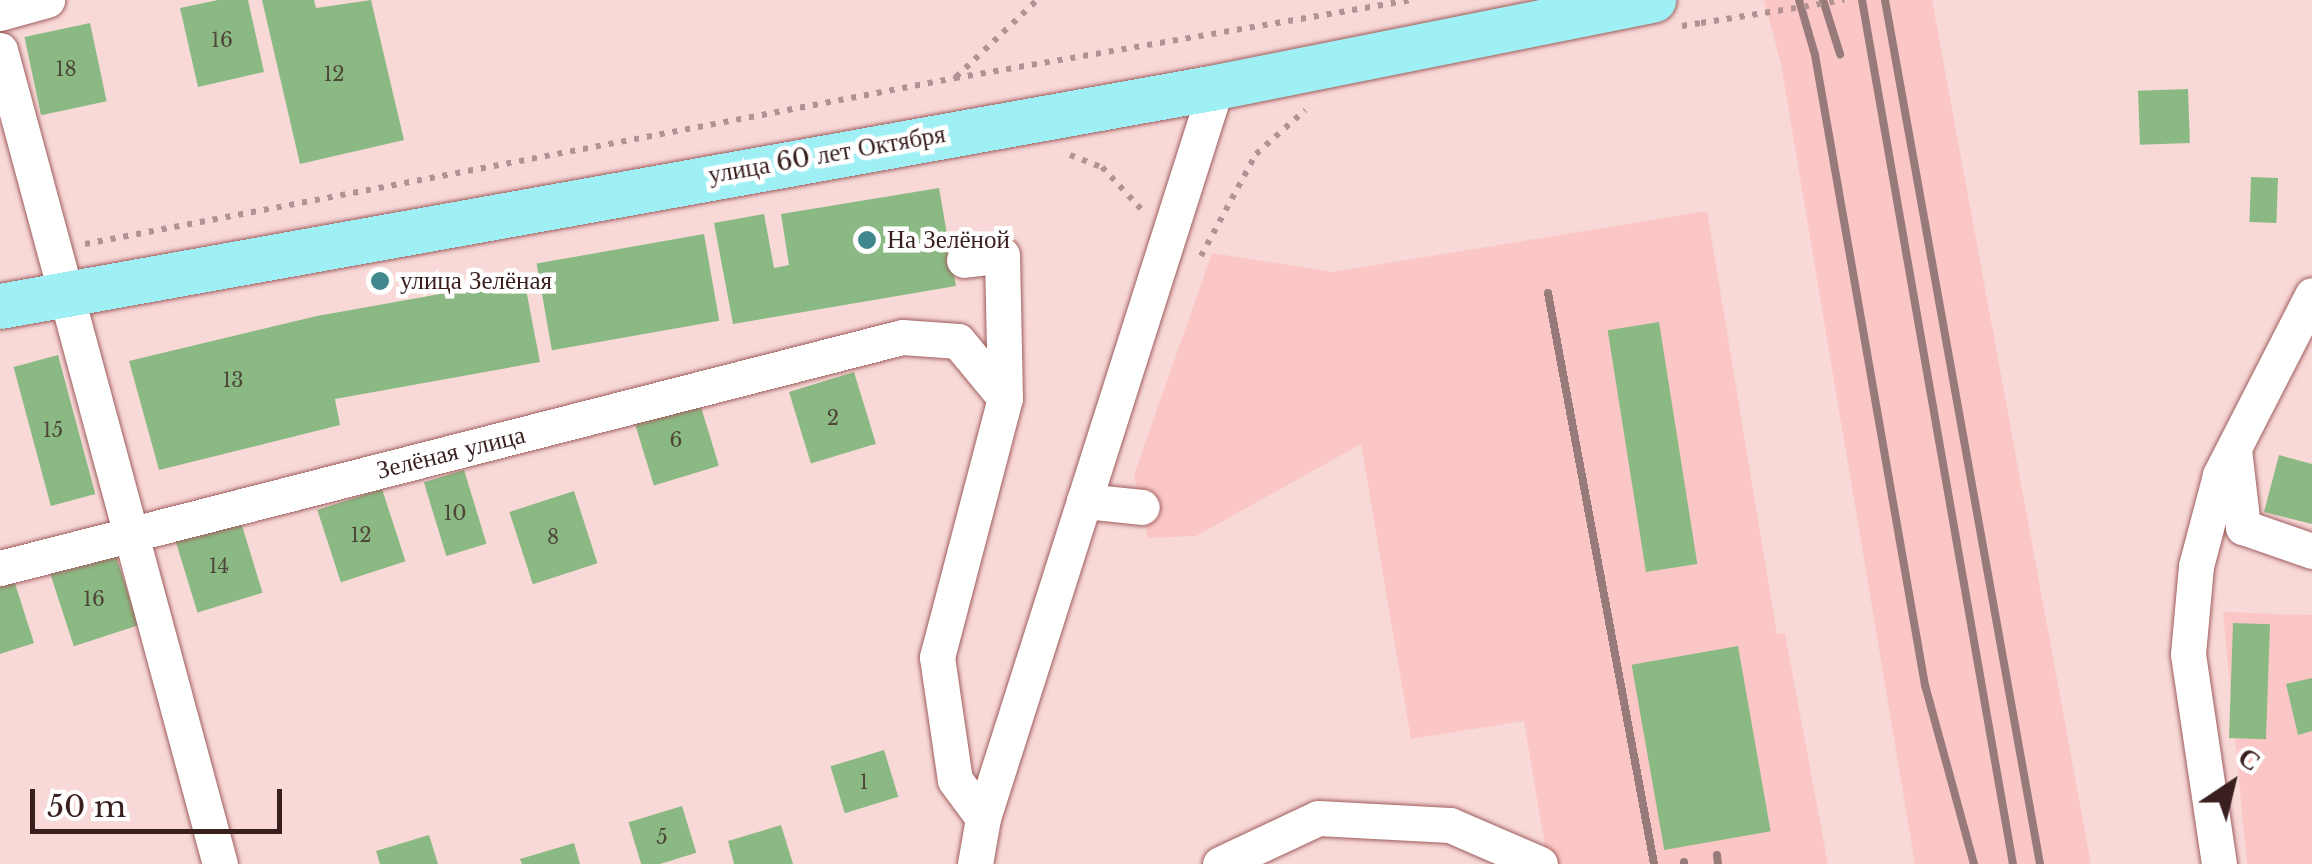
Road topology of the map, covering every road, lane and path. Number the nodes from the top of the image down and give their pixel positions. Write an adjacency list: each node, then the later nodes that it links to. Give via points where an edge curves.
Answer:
1 (47, 0): 5 (street)
2 (1037, 0): 8 (path)
3 (1412, 0): 8 (path)
4 (1844, 0): 6 (path, bridge, via 1700,22)
5 (0, 13)
6 (1663, 14): 9 (main road, улица 60 лет Октября)
7 (0, 50): 14 (street)
8 (955, 78): 14 (path)
9 (1216, 87): 14 (main road, улица 60 лет Октября); 15 (street)
10 (1314, 103): 15 (path, via 1256,154 1186,287)
11 (1057, 155): 12 (path, via 1102,168)
12 (1145, 217)
13 (964, 260): 18 (street, via 1002,255)
14 (57, 270): 17 (main road, улица 60 лет Октября); 22 (street)
15 (1154, 282): 20 (street)
16 (2312, 295): 19 (street)
17 (0, 306)
18 (1005, 398): 22 (street, Зелёная улица, via 958,341 902,337); 25 (street, via 937,657 954,780)
19 (2234, 448): 23 (street, via 2243,527); 30 (street, via 2196,566 2188,654)
20 (1084, 501): 21 (street); 25 (street)
21 (1142, 507)
22 (130, 536): 24 (street, Зелёная улица); 26 (street)
23 (2312, 551)
24 (0, 568)
25 (983, 818): 27 (street)
26 (220, 864)
27 (975, 864)
28 (1220, 864): 29 (street, via 1318,818 1450,824)
29 (1540, 864)
30 (2219, 864)

